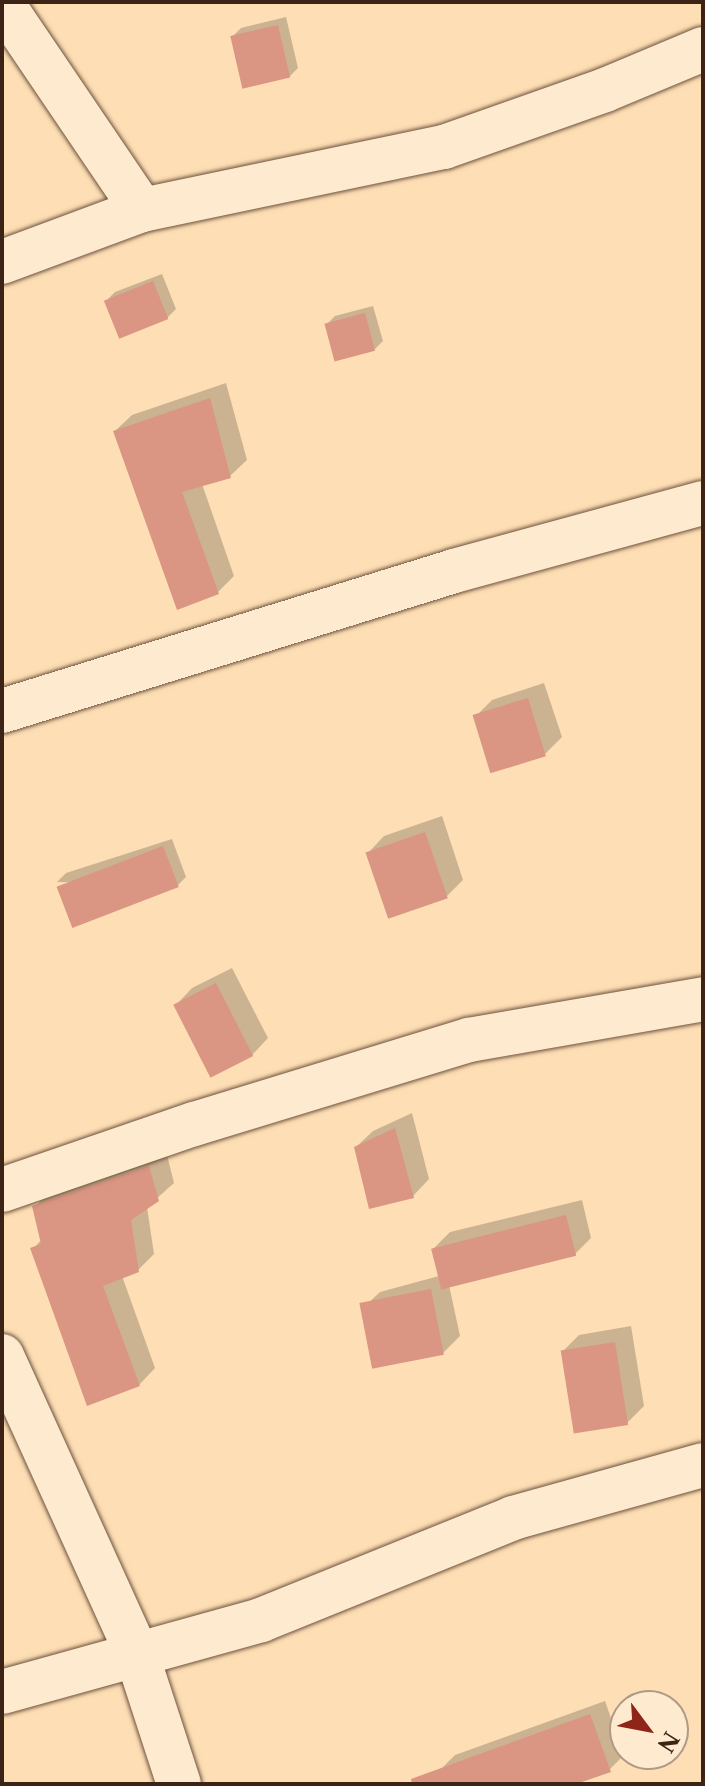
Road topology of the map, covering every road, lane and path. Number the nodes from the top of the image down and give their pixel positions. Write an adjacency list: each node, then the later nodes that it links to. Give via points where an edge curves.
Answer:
1 (2, 3): 3 (street)
2 (703, 49): 3 (street, via 444,147)
3 (142, 210): 4 (street)
4 (2, 262)
5 (703, 503): 6 (street, via 454,571)
6 (2, 711)
7 (703, 999): 8 (street, via 469,1040 194,1124)
8 (2, 1190)
9 (2, 1356): 11 (street)
10 (703, 1465): 11 (street, via 513,1518 261,1620)
11 (136, 1652): 12 (street); 13 (street)
12 (2, 1692)
13 (179, 1784)

